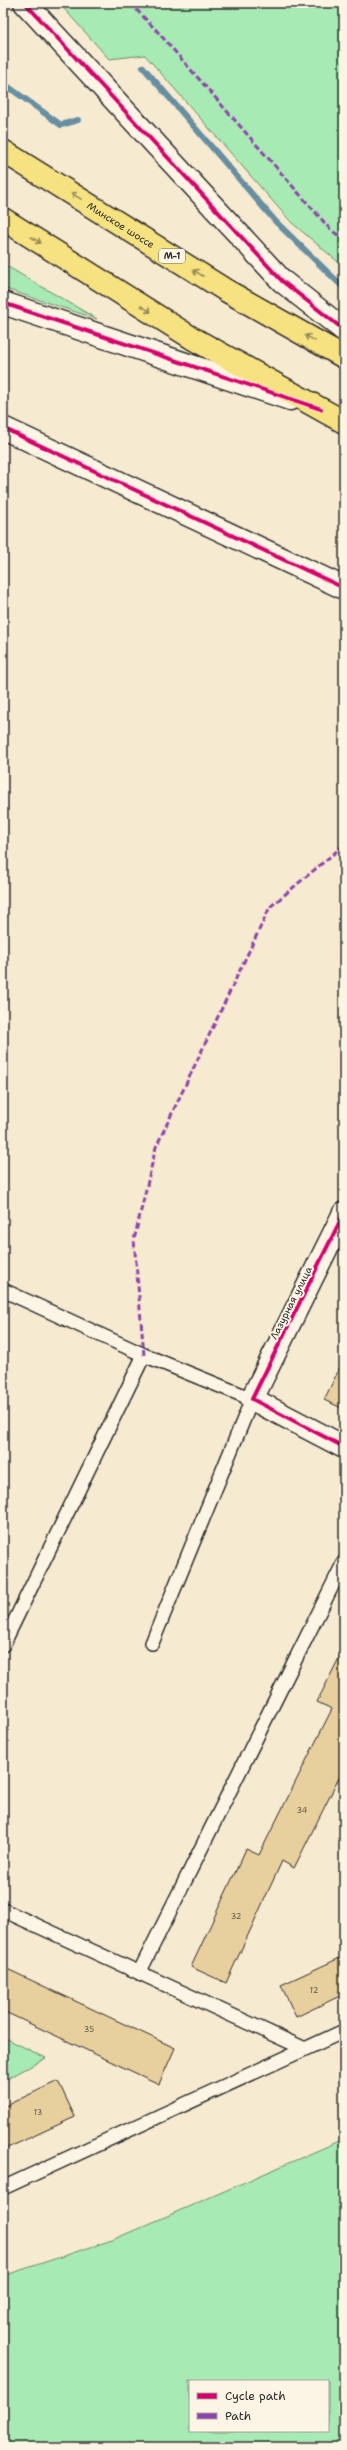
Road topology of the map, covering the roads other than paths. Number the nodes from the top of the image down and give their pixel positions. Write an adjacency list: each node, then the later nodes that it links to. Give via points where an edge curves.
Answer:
1 (25, 3): 5 (street, via 282,281)
2 (3, 150): 6 (highway, Минское шоссе / М-1, one-way to 2, via 227,291)
3 (3, 219): 7 (highway, one-way to 7, via 192,338)
4 (3, 303): 7 (street)
5 (344, 330)
6 (344, 357)
7 (321, 409): 8 (highway)
8 (344, 422)
9 (3, 428): 10 (street)
10 (344, 588)
11 (344, 1213): 14 (street, Лазурная улица)
12 (3, 1290): 13 (lane)
13 (144, 1355): 14 (lane); 18 (lane)
14 (252, 1399): 15 (street); 17 (lane)
15 (344, 1447)
16 (344, 1562): 20 (lane)
17 (152, 1643)
18 (3, 1644)
19 (3, 1910): 20 (lane)
20 (139, 1973): 22 (lane)
21 (344, 2031): 22 (lane)
22 (305, 2049): 23 (lane)
23 (3, 2188)

